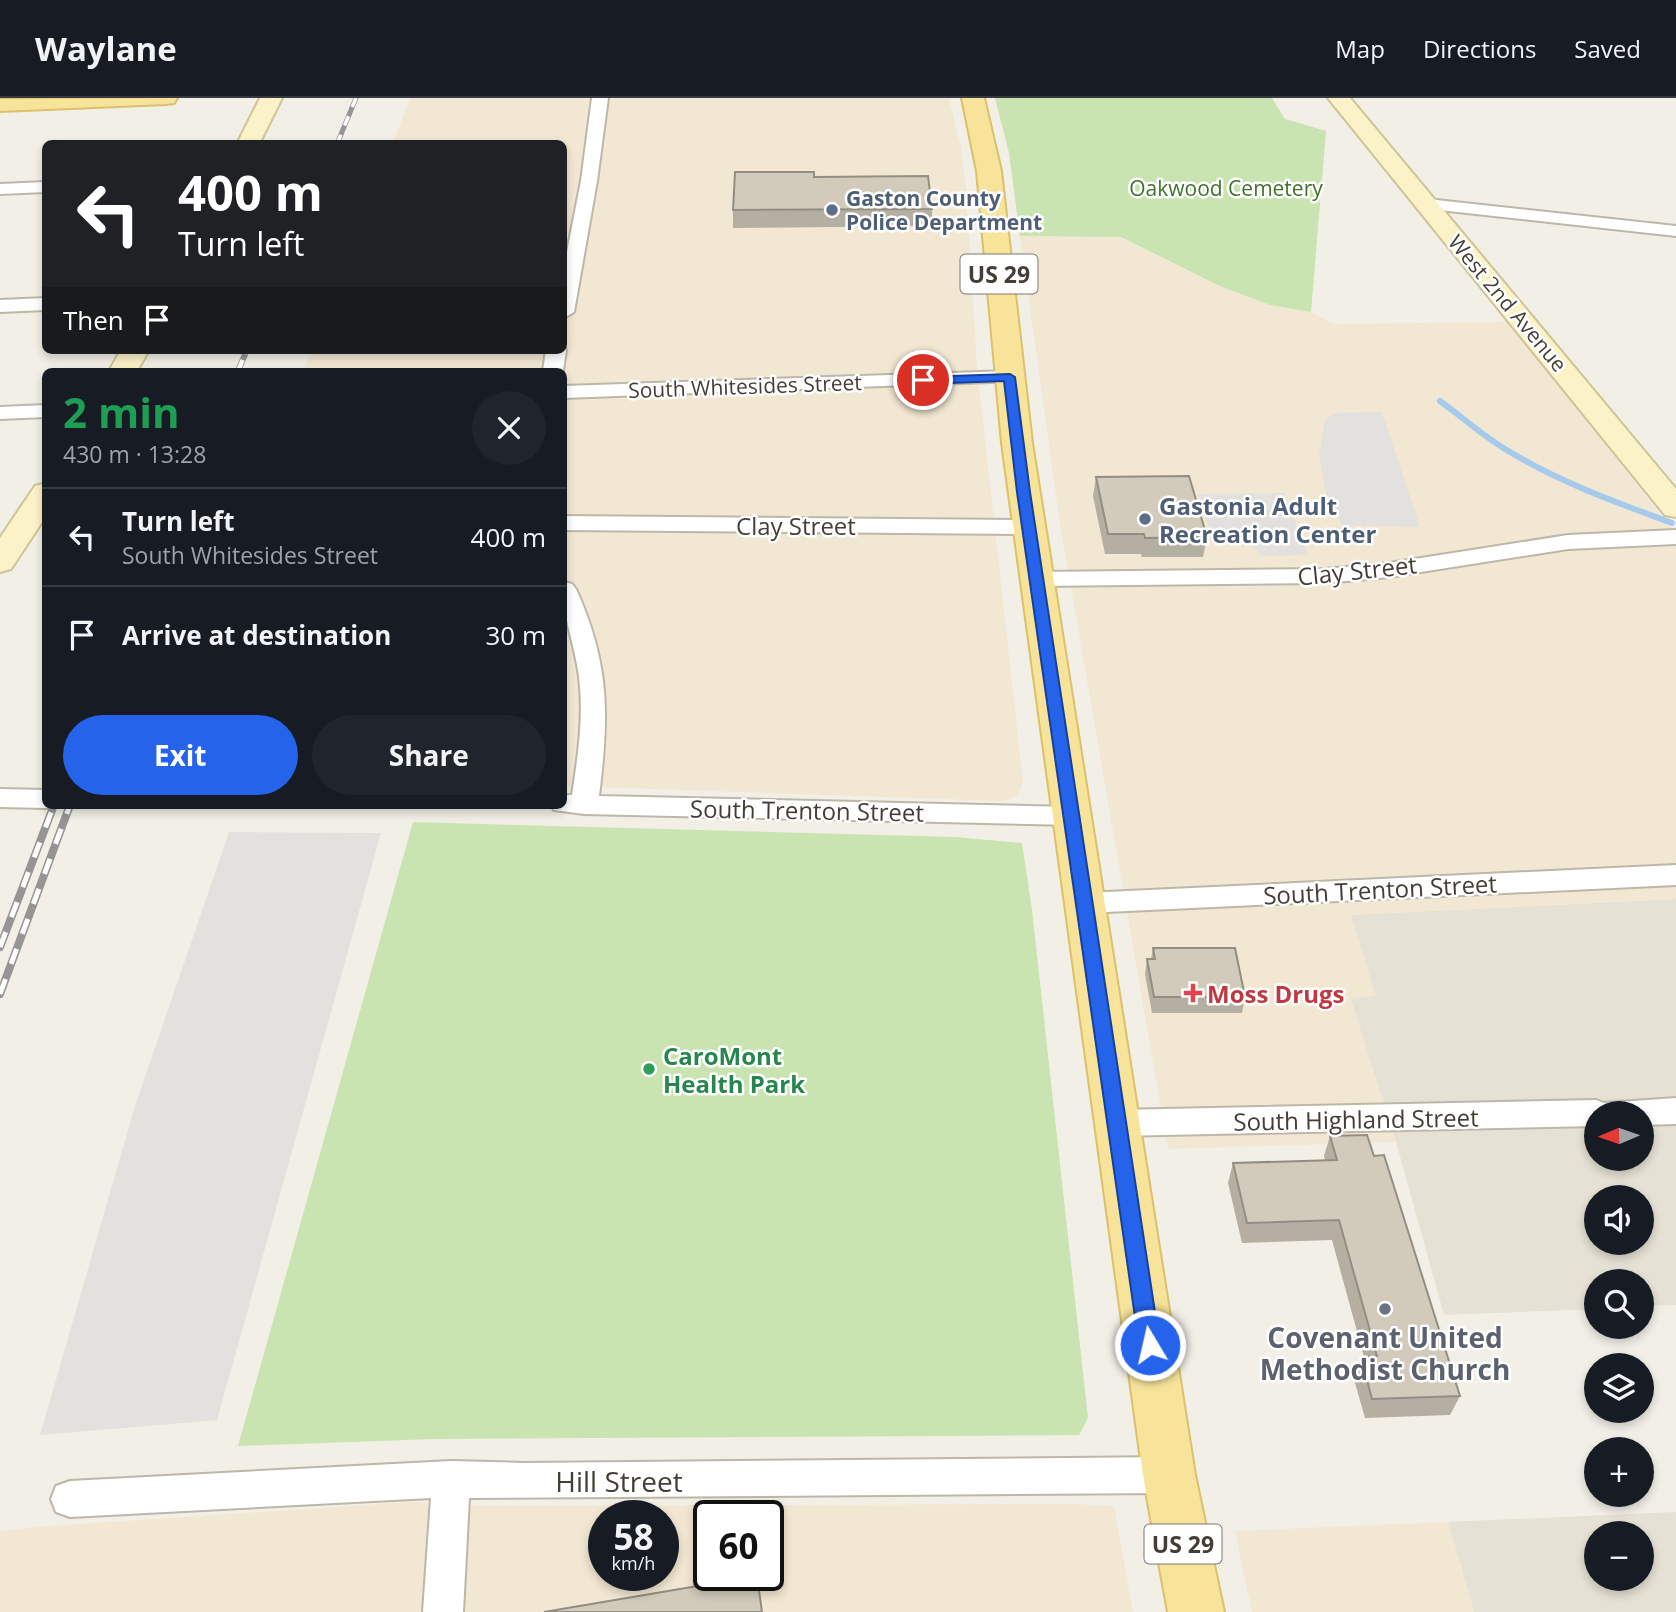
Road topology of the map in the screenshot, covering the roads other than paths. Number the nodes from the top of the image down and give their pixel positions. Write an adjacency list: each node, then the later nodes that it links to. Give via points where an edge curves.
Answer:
1 (166, 98): 6 (main road)
2 (271, 98): 7 (street)
3 (600, 98): 12 (street)
4 (973, 98): 15 (main road, US 29, via 989,171)
5 (1339, 98): 10 (street, West 2nd Avenue)
6 (0, 105)
7 (250, 140)
8 (42, 187): 9 (street)
9 (0, 189)
10 (1427, 204): 11 (street); 20 (street, West 2nd Avenue)
11 (1676, 231)
12 (567, 296)
13 (42, 304): 14 (street)
14 (0, 306)
15 (1010, 377): 16 (street, South Whitesides Street); 22 (main road, US 29)
16 (567, 392)
17 (42, 411): 18 (street)
18 (0, 413)
19 (42, 498): 24 (street)
20 (1676, 509)
21 (567, 523): 22 (street, Clay Street)
22 (1029, 527): 25 (main road, US 29)
23 (1676, 537): 25 (street, Clay Street, via 1568,542 1325,576)
24 (0, 562)
25 (1037, 579): 30 (main road, US 29)
26 (567, 596): 29 (street, via 584,637 595,725 593,750)
27 (0, 798): 28 (street)
28 (42, 799)
29 (574, 804): 30 (street, South Trenton Street)
30 (1072, 816): 32 (main road, US 29)
31 (1676, 875): 32 (street, South Trenton Street)
32 (1085, 903): 36 (main road, US 29)
33 (1676, 1111): 34 (street)
34 (1654, 1112)
35 (1584, 1114): 36 (street, South Highland Street)
36 (1116, 1123): 37 (main road, US 29)
37 (1169, 1475): 38 (street, Hill Street); 41 (main road, US 29)
38 (451, 1479): 39 (street, Hill Street); 40 (street)
39 (69, 1499)
40 (443, 1612)
41 (1196, 1612)

